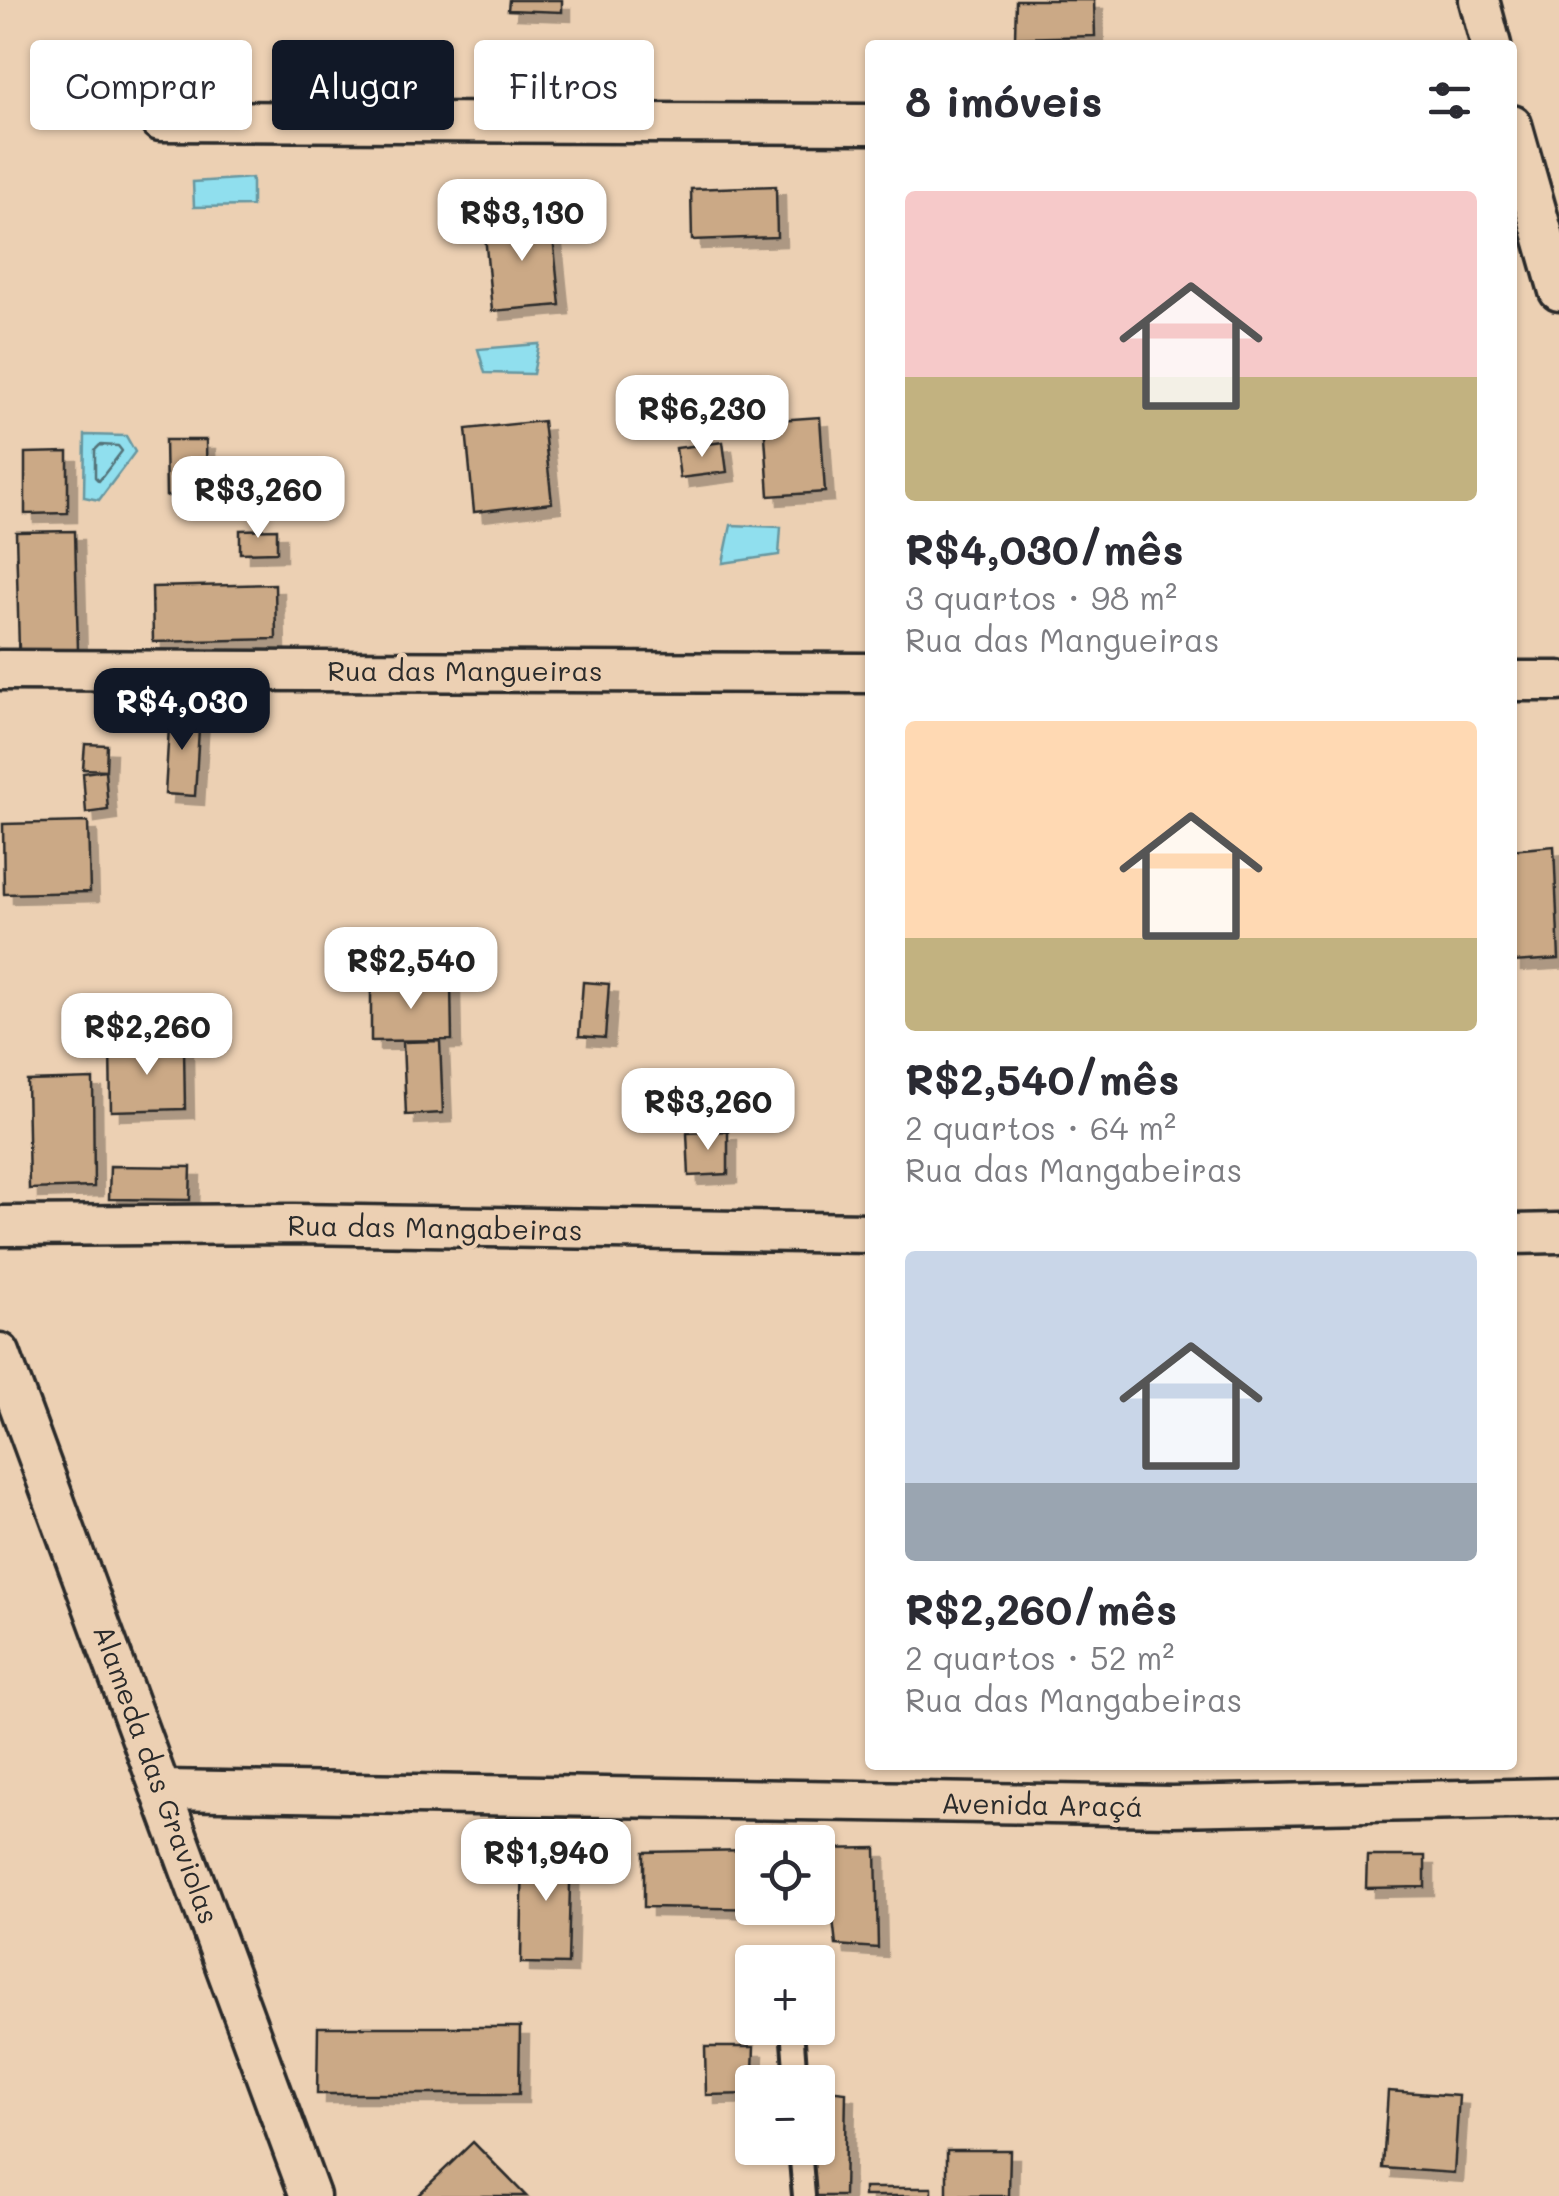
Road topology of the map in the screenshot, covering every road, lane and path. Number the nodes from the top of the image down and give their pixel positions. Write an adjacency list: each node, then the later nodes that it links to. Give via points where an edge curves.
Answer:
1 (1479, 0): 2 (street)
2 (1490, 40)
3 (252, 121): 4 (street)
4 (865, 124)
5 (1517, 142): 6 (street)
6 (1559, 292)
7 (0, 670): 8 (street, Rua das Mangueiras)
8 (865, 674)
9 (1517, 680): 10 (street)
10 (1559, 681)
11 (0, 1226): 12 (street, Rua das Mangabeiras)
12 (865, 1233)
13 (1559, 1233): 14 (street)
14 (1517, 1234)
15 (0, 1352): 16 (street, Alameda das Graviolas)
16 (164, 1790): 17 (street, Avenida Araçá, via 1172,1806); 19 (street, Alameda das Graviolas)
17 (1559, 1798)
18 (801, 2165): 20 (lane)
19 (310, 2196)
20 (804, 2196)

